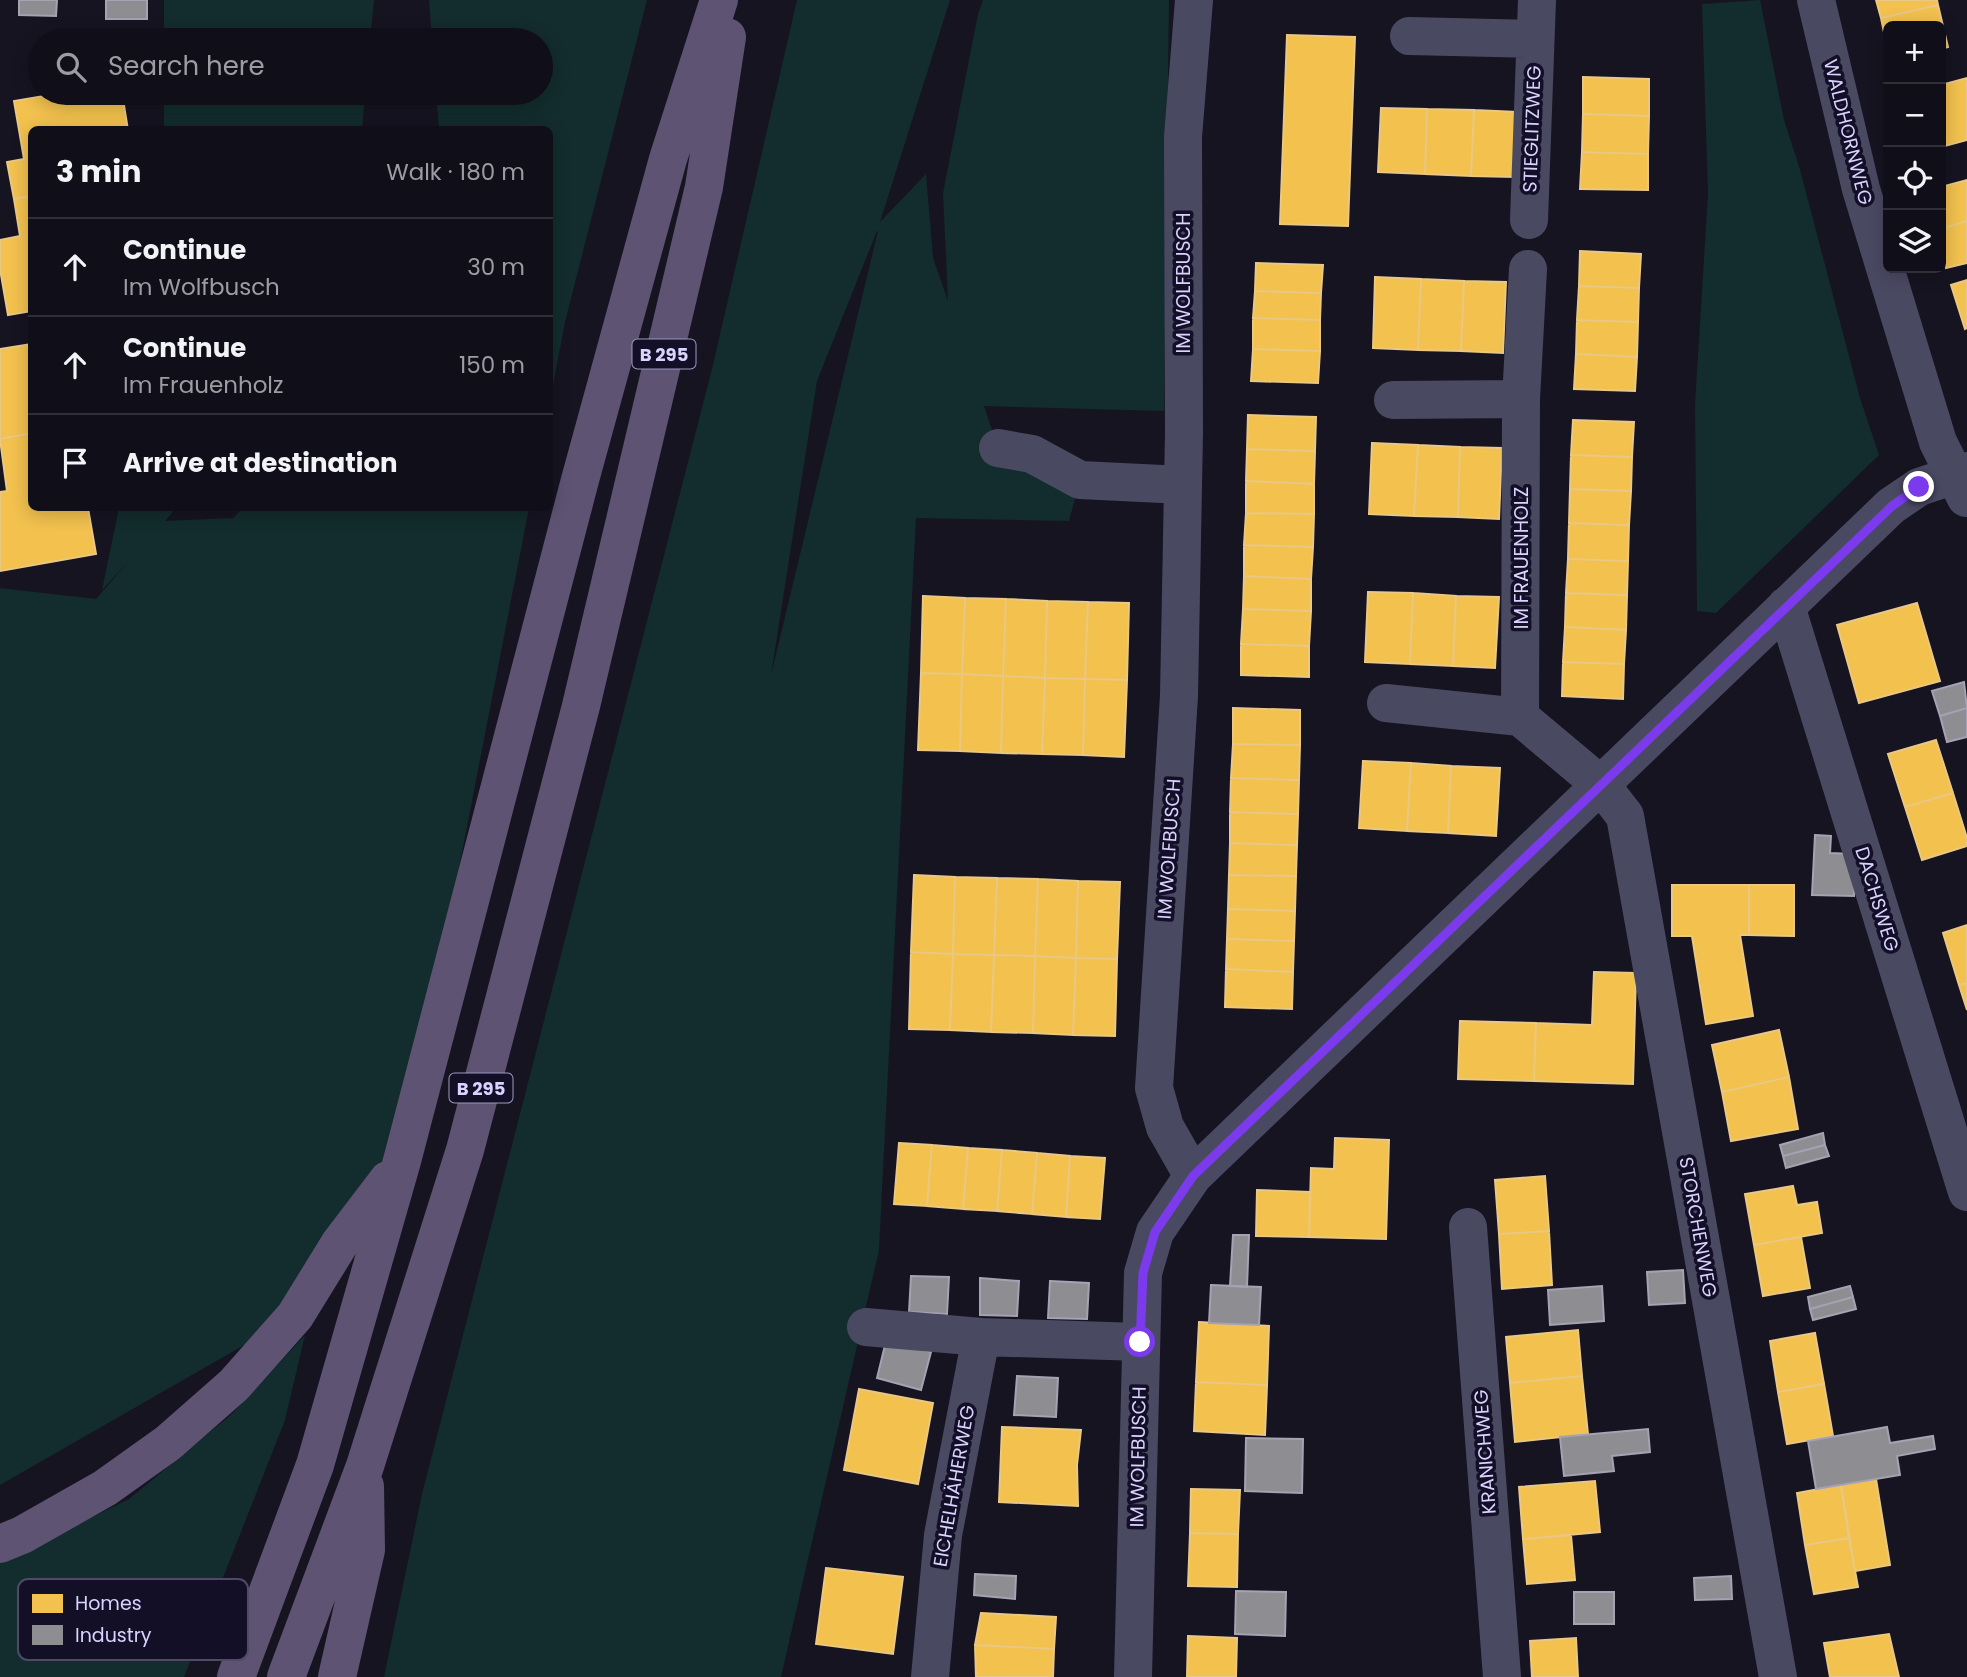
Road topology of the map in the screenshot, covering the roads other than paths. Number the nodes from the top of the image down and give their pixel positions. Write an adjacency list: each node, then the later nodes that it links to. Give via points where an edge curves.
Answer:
1 (719, 0): 19 (main road, B 295, via 657,199 580,480)
2 (732, 0): 26 (main road, B 295, via 704,187 580,706 465,1150)
3 (1194, 0): 14 (street, IM WOLFBUSCH, via 1183,137)
4 (1537, 0): 7 (street, STIEGLITZWEG)
5 (1816, 0): 13 (street, WALDHORNWEG, via 1861,189 1938,442)
6 (1409, 36): 7 (street, STIEGLITZWEG)
7 (1535, 39): 8 (street, STIEGLITZWEG)
8 (1529, 220)
9 (1528, 269): 11 (street, IM FRAUENHOLZ)
10 (1393, 400): 11 (street)
11 (1521, 400): 17 (street, IM FRAUENHOLZ)
12 (998, 448): 14 (street, via 1032,454 1080,480)
13 (1963, 483): 15 (street, via 1919,487 1892,506)
14 (1183, 485): 20 (street, IM WOLFBUSCH, via 1179,696 1154,1087 1165,1127)
15 (1786, 606): 18 (street); 21 (street, DACHSWEG)
16 (1386, 703): 17 (street)
17 (1520, 717): 18 (street)
18 (1601, 785): 20 (street); 36 (street, STORCHENWEG, via 1625,816)
19 (402, 1161): 27 (main road, B 295, via 341,1243 295,1316 234,1385 168,1443 105,1488); 28 (main road, B 295, via 314,1465)
20 (1193, 1176): 25 (street, IM WOLFBUSCH, via 1155,1232 1143,1273)
21 (1967, 1192)
22 (1468, 1227): 35 (street, KRANICHWEG)
23 (866, 1327): 24 (street)
24 (981, 1337): 25 (street); 33 (street, EICHELHÄHERWEG, via 943,1535)
25 (1140, 1342): 34 (street, IM WOLFBUSCH)
26 (365, 1466): 31 (main road, B 295); 32 (main road, B 295, via 366,1550)
27 (0, 1544)
28 (248, 1644)
29 (242, 1660): 30 (main road, B 295)
30 (236, 1677)
31 (286, 1677)
32 (337, 1677)
33 (930, 1677)
34 (1133, 1677)
35 (1502, 1677)
36 (1778, 1677)

